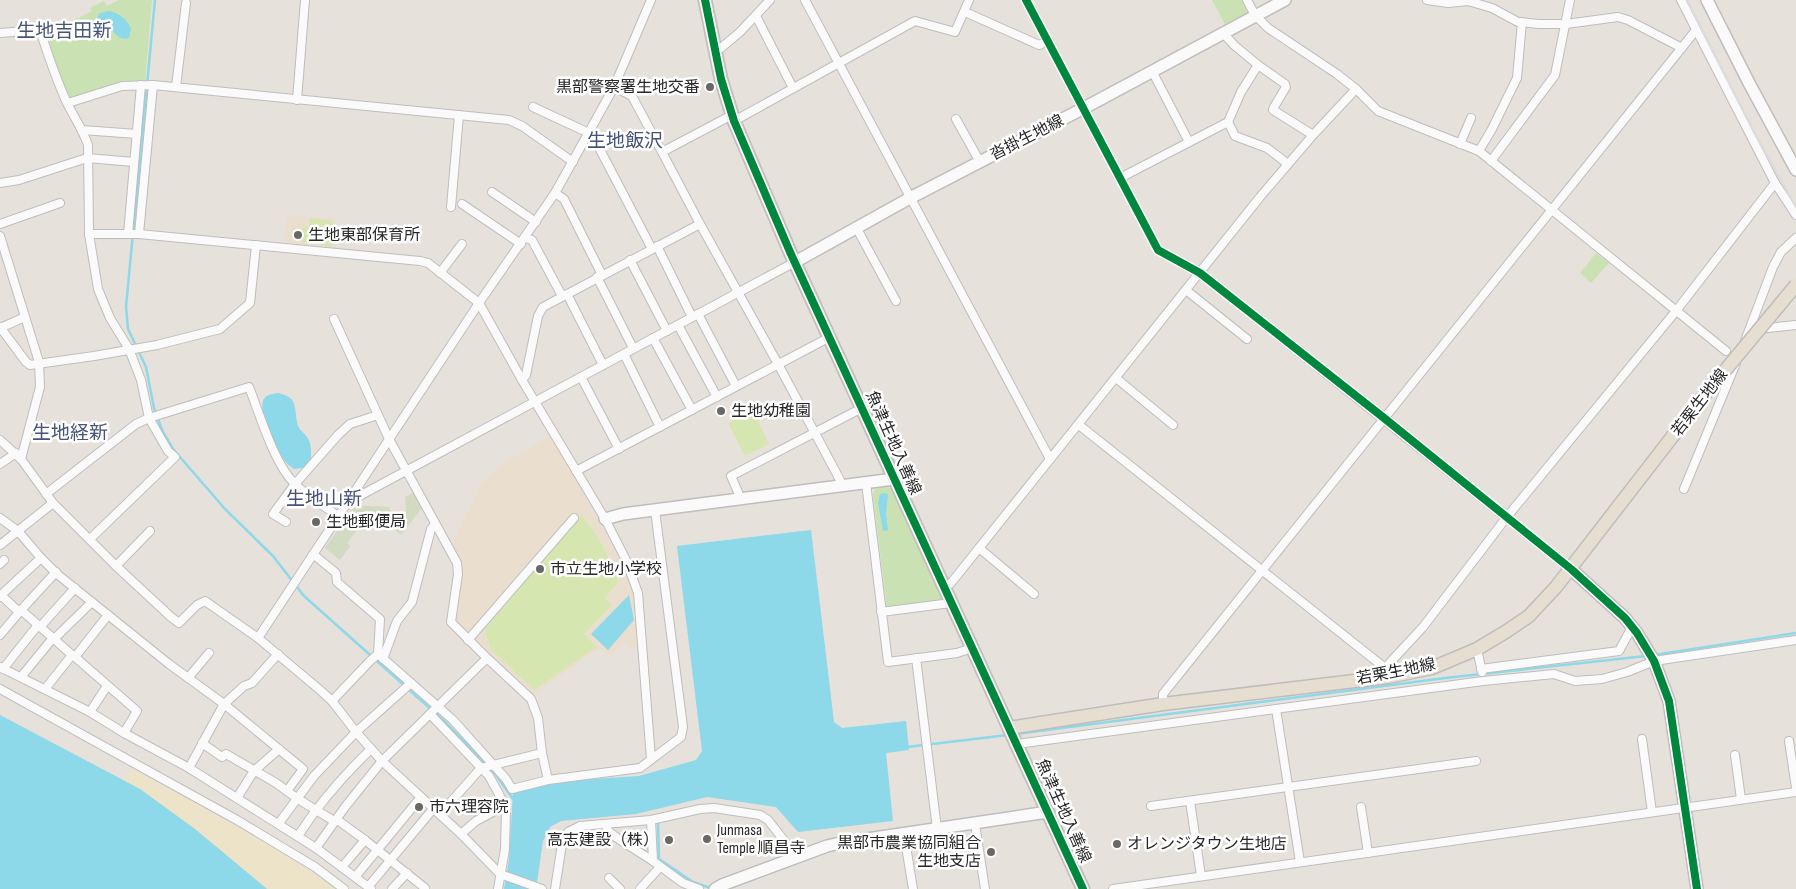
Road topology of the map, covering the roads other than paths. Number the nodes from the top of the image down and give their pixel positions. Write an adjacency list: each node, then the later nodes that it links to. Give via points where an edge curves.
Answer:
1 (305, 0): 36 (street)
2 (651, 0): 33 (street)
3 (705, 0): 26 (main road, 魚津生地入善線)
4 (770, 0): 18 (street)
5 (805, 0): 27 (street)
6 (969, 0): 16 (street)
7 (1026, 0): 24 (street)
8 (1247, 0): 17 (street)
9 (1285, 0): 17 (street, 沓掛生地線)
10 (1427, 0): 11 (street, via 1448,3)
11 (1468, 0): 19 (street)
12 (1570, 0): 20 (street)
13 (1681, 0): 21 (street)
14 (1707, 0): 59 (street)
15 (186, 3): 32 (street)
16 (965, 12): 24 (street, via 1039,45); 27 (street, via 955,32 915,21)
17 (1255, 15): 23 (street, 沓掛生地線); 35 (street, via 1268,28)
18 (756, 16): 26 (street); 34 (street)
19 (1522, 22): 20 (street); 51 (street, via 1517,78)
20 (1566, 24): 25 (street, via 1618,18 1628,20); 54 (street, via 1555,75)
21 (1696, 30): 25 (street); 62 (street)
22 (0, 33): 37 (street, via 40,30)
23 (1223, 33): 28 (street); 29 (street, 沓掛生地線)
24 (1048, 41): 39 (street)
25 (1682, 48): 69 (street)
26 (715, 53): 41 (main road, 魚津生地入善線)
27 (838, 63): 34 (street); 65 (street)
28 (1258, 65): 44 (street); 48 (street, via 1285,84 1273,110)
29 (1152, 71): 39 (street, 沓掛生地線); 49 (street)
30 (141, 85): 31 (street); 37 (street, via 122,86); 46 (street)
31 (153, 85): 32 (street); 77 (street)
32 (176, 87): 36 (street)
33 (614, 87): 47 (street); 52 (street, via 632,96)
34 (794, 88): 41 (street)
35 (1356, 89): 48 (street); 50 (street, via 1378,111)
36 (296, 100): 40 (street)
37 (68, 104): 45 (street)
38 (533, 107): 47 (street)
39 (1084, 108): 57 (street, 沓掛生地線); 60 (street)
40 (459, 115): 56 (street, via 509,120); 68 (street)
41 (733, 118): 52 (street); 85 (main road, 魚津生地入善線)
42 (1471, 118): 50 (street)
43 (956, 119): 57 (street)
44 (1228, 122): 49 (street); 58 (street, via 1235,136 1267,148)
45 (82, 130): 46 (street); 53 (street, via 88,145)
46 (137, 134): 55 (street)
47 (588, 135): 56 (street); 83 (street, via 596,142)
48 (1313, 135): 58 (street)
49 (1189, 142): 60 (street)
50 (1460, 144): 51 (street)
51 (1479, 151): 54 (street)
52 (662, 152): 73 (street)
53 (88, 158): 55 (street); 61 (street, via 19,180); 75 (street)
54 (1490, 161): 69 (street)
55 (134, 162): 76 (street)
56 (573, 162): 64 (street)
57 (980, 162): 65 (street, 沓掛生地線)
58 (1288, 164): 86 (street)
59 (1796, 170)
60 (1120, 178): 86 (street, via 1158,250)
61 (0, 182)
62 (1776, 184): 70 (street); 95 (street)
63 (492, 192): 71 (street)
64 (555, 193): 71 (street); 88 (street, via 564,200)
65 (910, 198): 74 (street, 沓掛生地線); 133 (street)
66 (60, 203): 72 (street)
67 (462, 204): 80 (street)
68 (451, 208)
69 (1552, 211): 95 (street); 124 (street)
70 (1796, 215)
71 (536, 222): 80 (street)
72 (0, 224)
73 (700, 224): 83 (street); 91 (street)
74 (856, 228): 85 (street, 沓掛生地線); 93 (street)
75 (89, 234): 76 (street); 108 (street, via 98,289 110,318)
76 (128, 234): 77 (street)
77 (139, 234): 82 (street)
78 (0, 238): 97 (street)
79 (1796, 238): 103 (street, via 1781,252 1773,267)
80 (524, 241): 92 (street, via 532,240); 94 (street)
81 (462, 244): 87 (street)
82 (256, 245): 87 (street, via 420,261); 108 (street, via 250,303 220,330)
83 (654, 247): 84 (street); 96 (street)
84 (630, 260): 88 (street); 102 (street)
85 (795, 262): 91 (street); 104 (main road, 魚津生地入善線)
86 (1200, 272): 90 (street); 124 (street)
87 (440, 273): 94 (street)
88 (600, 276): 92 (street); 107 (street)
89 (1796, 285): 162 (main road, 若栗生地線, bridge, via 1703,397)
90 (1186, 290): 106 (street); 115 (street)
91 (738, 292): 96 (street); 113 (street)
92 (564, 295): 112 (street); 116 (street, via 542,307 526,375)
93 (896, 301)
94 (479, 303): 116 (street); 129 (street)
95 (1676, 311): 109 (street); 150 (street)
96 (695, 315): 99 (street); 117 (street)
97 (25, 317): 101 (street); 111 (street)
98 (334, 319): 122 (street)
99 (678, 325): 102 (street); 118 (street)
100 (1796, 325): 103 (street)
101 (0, 327): 111 (street, via 26,362 30,365)
102 (667, 330): 105 (street)
103 (1749, 330): 141 (street)
104 (830, 337): 113 (street); 120 (main road, 魚津生地入善線)
105 (653, 338): 107 (street); 121 (street)
106 (1248, 339)
107 (633, 348): 110 (street)
108 (130, 349): 111 (street); 123 (street)
109 (1726, 350)
110 (624, 354): 112 (street); 127 (street)
111 (39, 362): 132 (street, via 40,387)
112 (603, 364): 114 (street)
113 (778, 364): 117 (street); 128 (street)
114 (581, 377): 119 (street); 131 (street)
115 (1116, 378): 125 (street); 126 (street)
116 (522, 380): 119 (street)
117 (736, 386): 118 (street)
118 (717, 396): 121 (street)
119 (535, 402): 135 (street); 136 (street)
120 (862, 408): 128 (street); 137 (main road, 魚津生地入善線)
121 (692, 410): 127 (street)
122 (378, 414): 129 (street); 139 (street, via 350,424)
123 (149, 418): 139 (street, via 250,387 270,441); 142 (street, via 103,448); 156 (street, via 174,457)
124 (1384, 418): 150 (street); 163 (street)
125 (1079, 425): 133 (street); 163 (street)
126 (1173, 425)
127 (660, 427): 131 (street)
128 (815, 432): 140 (street); 143 (street, via 731,476)
129 (389, 439): 135 (street); 144 (street)
130 (0, 440): 132 (street)
131 (619, 449): 136 (street)
132 (19, 456): 134 (street); 142 (street)
133 (1050, 459): 158 (street)
134 (0, 464)
135 (407, 471): 144 (street); 153 (street)
136 (576, 471): 151 (street)
137 (894, 478): 138 (street); 166 (main road, 魚津生地入善線)
138 (866, 483): 140 (street); 172 (street)
139 (295, 484): 147 (street); 152 (street, via 274,514)
140 (841, 486): 143 (street)
141 (1684, 488)
142 (46, 494): 145 (street)
143 (741, 499): 146 (street)
144 (348, 502): 147 (street)
145 (53, 503): 154 (street); 156 (street)
146 (655, 510): 151 (street); 218 (street, via 684,727 681,737)
147 (339, 517): 159 (street)
148 (0, 518): 154 (street)
149 (574, 518): 179 (street)
150 (1506, 518): 162 (street); 192 (street)
151 (605, 519): 218 (street, via 626,560 638,594)
152 (286, 522)
153 (435, 524): 179 (street, via 457,563 451,622); 186 (street, via 412,602 397,621)
154 (18, 531): 157 (street); 160 (street)
155 (150, 532): 161 (street)
156 (90, 539): 161 (street)
157 (0, 545)
158 (979, 548): 166 (street, via 952,583); 167 (street)
159 (313, 554): 178 (street); 186 (street, via 336,573 337,582 380,619)
160 (41, 558): 164 (street); 168 (street)
161 (116, 566): 178 (street, via 179,623 196,605 205,601)
162 (1571, 569): 175 (street); 182 (main road, 若栗生地線, via 1529,616)
163 (1263, 571): 192 (street); 202 (street, via 1163,694)
164 (56, 572): 165 (street); 171 (street)
165 (75, 588): 169 (street); 174 (street)
166 (944, 588): 170 (main road, 魚津生地入善線)
167 (1034, 594)
168 (0, 596): 171 (street)
169 (92, 602): 173 (street); 177 (street)
170 (951, 603): 172 (street); 181 (main road, 魚津生地入善線)
171 (20, 610): 174 (street); 176 (street)
172 (881, 612): 188 (street, via 888,662)
173 (108, 615): 185 (street); 194 (street)
174 (39, 626): 177 (street); 190 (street)
175 (1632, 627): 189 (street); 191 (street, via 1619,651)
176 (0, 635)
177 (53, 638): 185 (street); 193 (street)
178 (258, 638): 184 (street)
179 (468, 640): 187 (street)
180 (1796, 640): 189 (street)
181 (972, 648): 188 (street); 207 (main road, 魚津生地入善線)
182 (1477, 649): 191 (street); 192 (main road, 若栗生地線, via 1432,668)
183 (209, 653): 194 (street)
184 (278, 654): 200 (street); 201 (street, via 252,683)
185 (74, 656): 197 (street); 199 (street)
186 (381, 656): 196 (street); 200 (street, via 358,672)
187 (487, 658): 203 (street); 216 (street, via 531,699 538,718)
188 (916, 658): 248 (street)
189 (1654, 661): 195 (street, via 1602,679 1575,682 1554,674); 237 (street, via 1669,701)
190 (2, 668): 193 (street)
191 (1481, 669): 195 (street)
192 (1386, 672): 202 (main road, 若栗生地線)
193 (21, 677): 199 (street)
194 (188, 678): 201 (street)
195 (1483, 681): 204 (street)
196 (411, 683): 203 (street); 208 (street)
197 (107, 686): 205 (street); 209 (street, via 137,711)
198 (0, 689): 269 (street, via 237,820 315,867)
199 (45, 689): 205 (street)
200 (332, 701): 208 (street)
201 (224, 704): 212 (street); 214 (street)
202 (1163, 704): 207 (main road, 若栗生地線)
203 (438, 706): 206 (street); 221 (street)
204 (1276, 709): 213 (street); 226 (street)
205 (90, 712): 209 (street)
206 (430, 714): 219 (street); 223 (street)
207 (1009, 728): 213 (main road, 魚津生地入善線)
208 (356, 732): 215 (street); 231 (street, via 314,776)
209 (124, 733): 222 (street)
210 (1642, 739): 241 (street)
211 (1789, 741): 227 (street)
212 (202, 743): 222 (street); 224 (street, via 222,757 226,754)
213 (1017, 744): 240 (main road, 魚津生地入善線)
214 (279, 749): 224 (street); 228 (street, via 303,769)
215 (371, 749): 219 (street); 239 (street)
216 (542, 753): 221 (street); 225 (street)
217 (1735, 755): 232 (street)
218 (651, 759): 225 (street, via 640,768)
219 (382, 761): 229 (street); 243 (street)
220 (1476, 761): 226 (street)
221 (494, 765): 223 (street); 225 (street, via 512,789)
222 (189, 768): 230 (street)
223 (481, 768): 234 (street); 242 (street)
224 (254, 771): 228 (street); 230 (street)
225 (548, 780)
226 (1288, 788): 233 (street); 259 (street)
227 (1796, 790): 232 (street)
228 (287, 791): 231 (street)
229 (421, 797): 238 (street); 254 (street)
230 (236, 798): 245 (street)
231 (298, 798): 239 (street); 245 (street)
232 (1741, 799): 237 (street)
233 (1190, 801): 235 (street); 264 (street)
234 (504, 806): 249 (street, via 476,821); 263 (street)
235 (1151, 806)
236 (1361, 807): 255 (street)
237 (1685, 807): 241 (street); 283 (street)
238 (433, 809): 242 (street); 257 (street)
239 (315, 810): 243 (street); 251 (street)
240 (1048, 812): 246 (street); 281 (main road, 魚津生地入善線)
241 (1652, 812): 255 (street)
242 (440, 814): 249 (street)
243 (335, 820): 252 (street); 253 (street)
244 (651, 820): 247 (street); 256 (street, via 714,808 760,814); 258 (street)
245 (279, 823): 251 (street)
246 (975, 824): 248 (street); 280 (street)
247 (606, 825): 258 (street, via 608,831); 274 (street, via 580,826 568,832 562,844)
248 (937, 829): 250 (street)
249 (461, 834): 263 (street)
250 (904, 834): 256 (street, via 840,843); 279 (street)
251 (298, 836): 253 (street)
252 (365, 840): 254 (street); 260 (street)
253 (316, 848): 260 (street)
254 (377, 850): 257 (street); 265 (street)
255 (1368, 852): 259 (street)
256 (797, 857): 278 (street)
257 (390, 860): 262 (street); 268 (street)
258 (653, 861): 261 (street)
259 (1300, 862): 264 (street)
260 (342, 867): 265 (street)
261 (660, 867): 267 (street); 276 (street)
262 (406, 873): 270 (street); 271 (street)
263 (503, 875): 272 (street); 273 (street)
264 (1201, 876): 282 (street)
265 (355, 877): 268 (street)
266 (609, 878): 275 (street)
267 (681, 886): 277 (street)
268 (369, 888)
269 (344, 889)
270 (392, 889)
271 (425, 889)
272 (498, 889)
273 (542, 889)
274 (555, 889)
275 (620, 889)
276 (640, 889)
277 (699, 889)
278 (715, 889)
279 (913, 889)
280 (985, 889)
281 (1082, 889)
282 (1113, 889)
283 (1697, 889)

